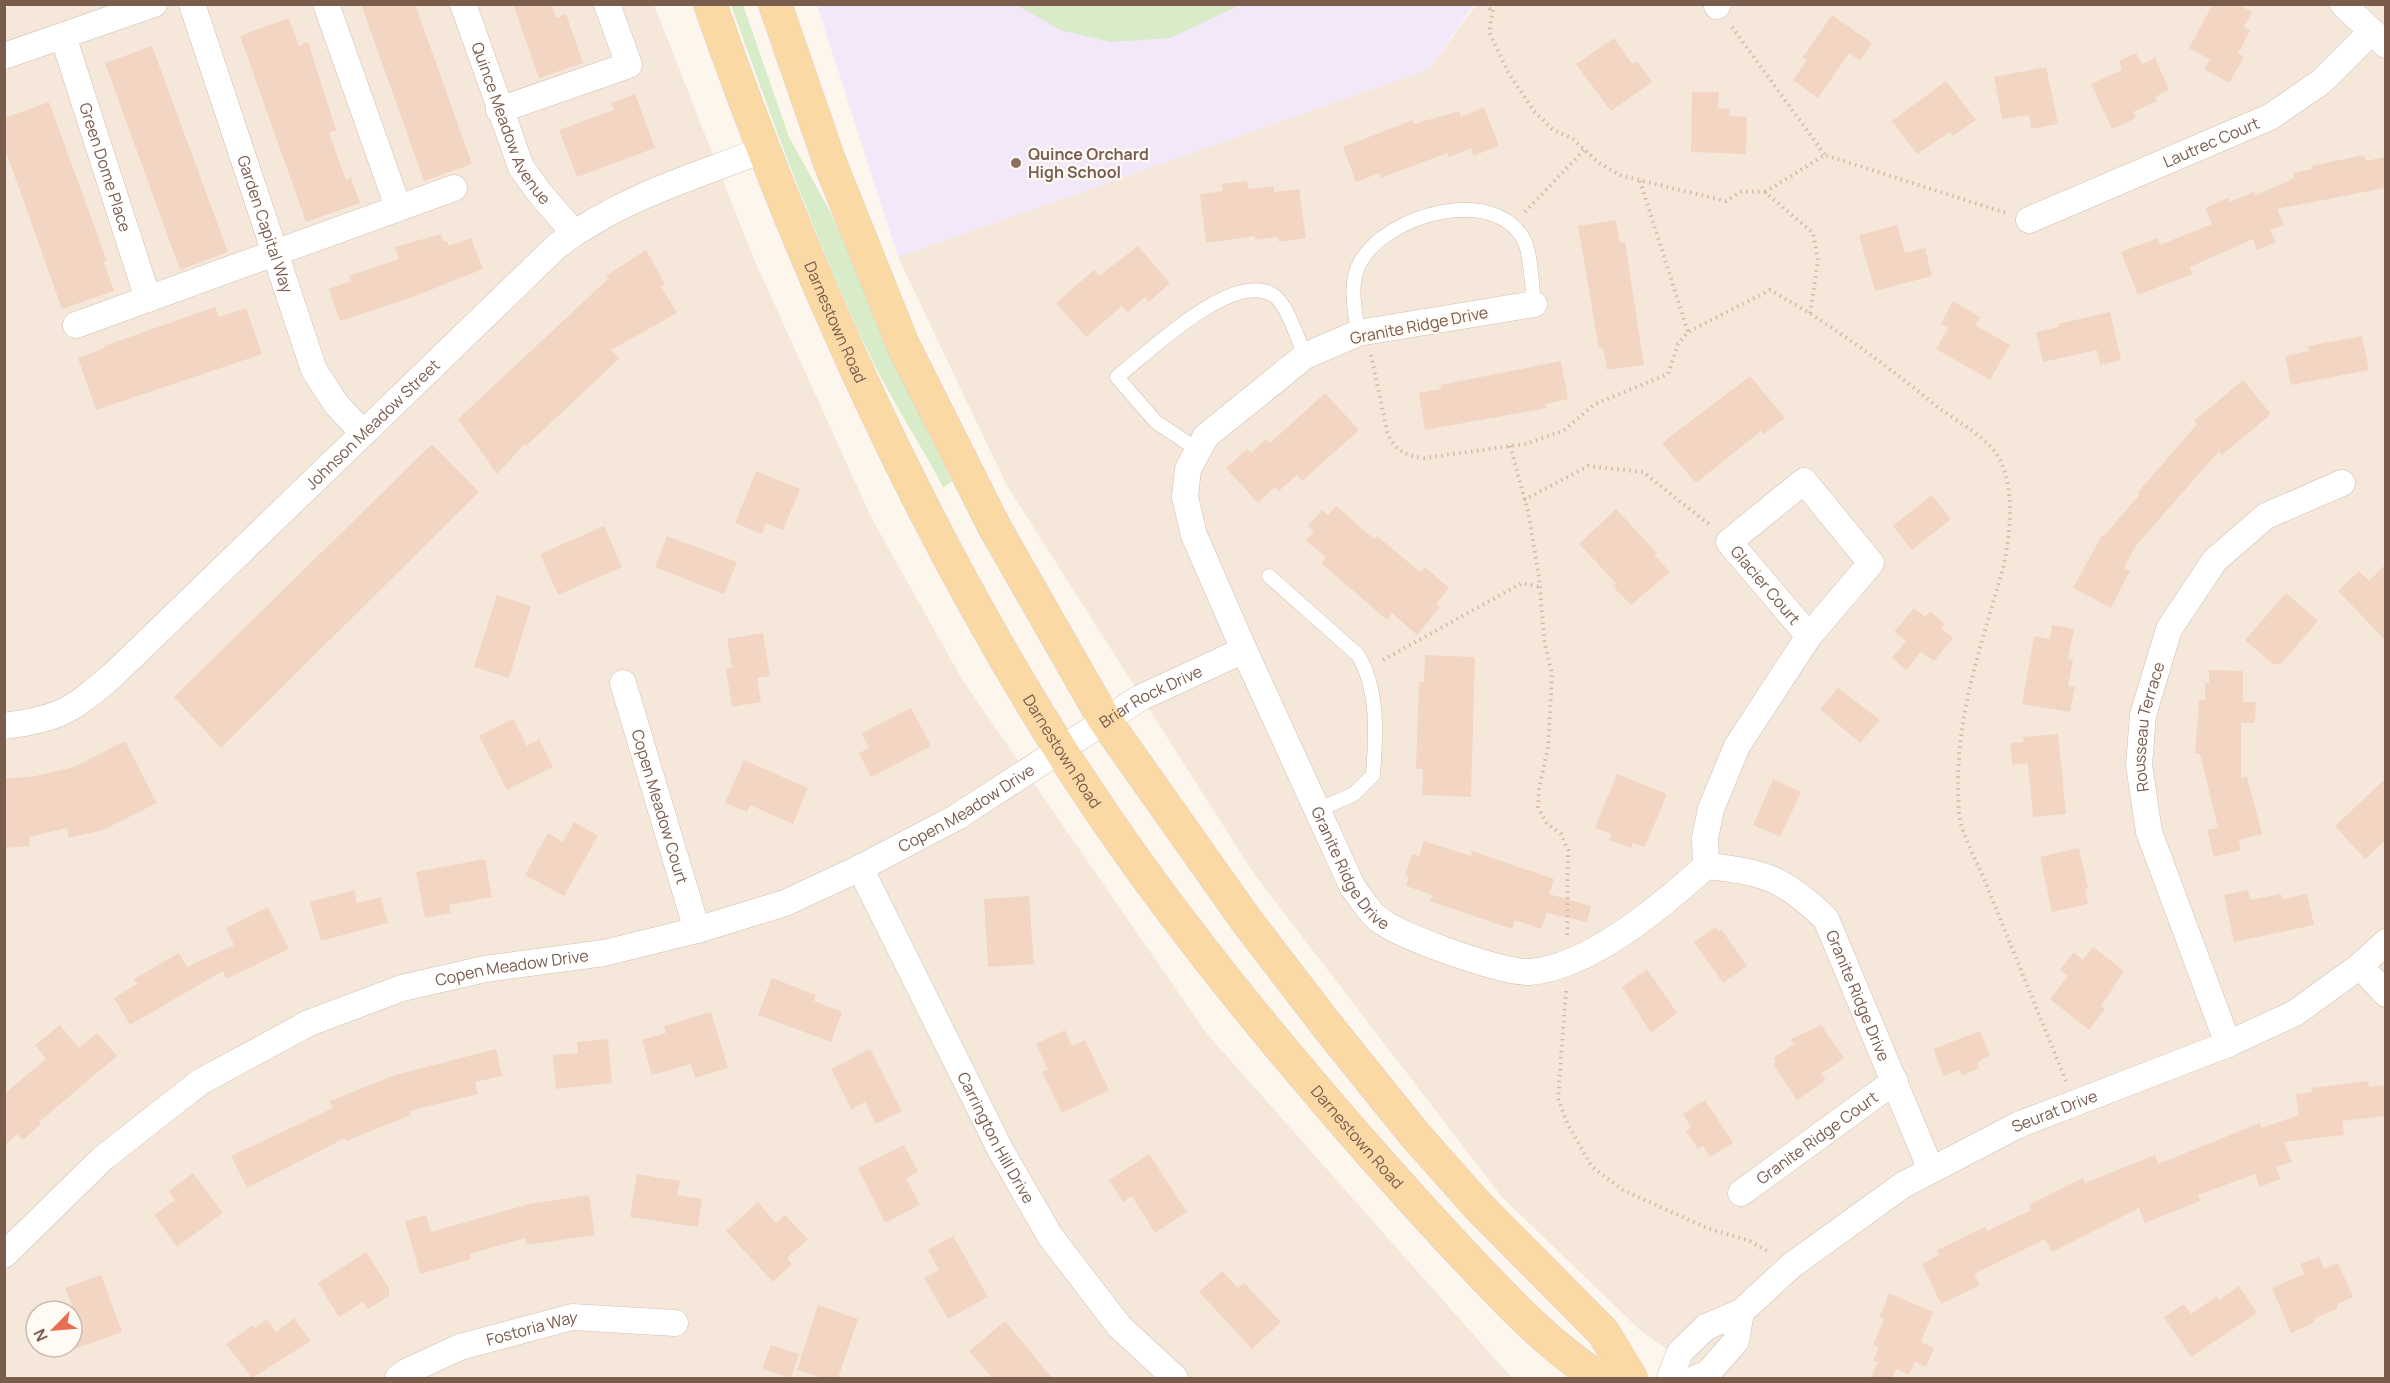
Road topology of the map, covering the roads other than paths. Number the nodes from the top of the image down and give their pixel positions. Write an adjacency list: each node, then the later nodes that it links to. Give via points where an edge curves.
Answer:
1 (154, 4): 9 (street)
2 (192, 4): 18 (street, Garden Capital Way)
3 (327, 4): 15 (street)
4 (463, 4): 12 (street, Quince Meadow Avenue)
5 (607, 4): 12 (street, via 629,65)
6 (710, 4): 13 (main road, Darnestown Road)
7 (775, 4): 31 (main road, via 830,163 903,345 995,528)
8 (2343, 4): 10 (street)
9 (63, 36): 11 (street); 19 (street, Green Dome Place)
10 (2378, 39): 16 (street, Lautrec Court, via 2270,117)
11 (4, 56)
12 (499, 110): 17 (street, Quince Meadow Avenue, via 521,167)
13 (763, 150): 17 (street, Johnson Meadow Street, via 632,199); 33 (main road, Darnestown Road, via 804,254 882,425 966,586)
14 (454, 188): 15 (street)
15 (398, 207): 18 (street)
16 (2029, 220)
17 (574, 233): 24 (street, Johnson Meadow Street)
18 (275, 253): 19 (street); 24 (street, Garden Capital Way, via 314,370 336,404)
19 (148, 299): 21 (street)
20 (1534, 304): 22 (street, Granite Ridge Drive); 22 (lane, via 1525,241 1512,226 1484,210 1449,210 1397,229 1361,261 1353,292)
21 (76, 325)
22 (1362, 332): 23 (street, Granite Ridge Drive)
23 (1305, 356): 25 (street, Granite Ridge Drive, via 1206,436); 25 (lane, via 1275,295 1258,289 1237,291 1214,301 1117,377 1156,422)
24 (363, 433): 32 (street, Johnson Meadow Street, via 112,676 74,708 40,721)
25 (1198, 450): 29 (street, Granite Ridge Drive, via 1188,469 1185,497 1194,535)
26 (2342, 483): 41 (street, Rousseau Terrace, via 2266,516 2215,560 2169,629 2143,715 2139,765 2149,832)
27 (1269, 576): 34 (lane, via 1358,655 1372,689 1373,775 1354,794)
28 (1809, 636): 28 (street, Glacier Court, via 1871,563 1804,481 1729,542); 35 (street, Glacier Court, via 1737,746 1711,809 1705,838)
29 (1244, 650): 31 (street, Briar Rock Drive, via 1149,693); 34 (street, Granite Ridge Drive)
30 (623, 683): 37 (street, Copen Meadow Court)
31 (1104, 719): 33 (street, Briar Rock Drive); 51 (main road, via 1246,920 1332,1032 1472,1199 1603,1332)
32 (4, 726)
33 (1060, 748): 36 (street, Copen Meadow Drive, via 957,817); 50 (main road, Darnestown Road, via 1190,936 1304,1077 1508,1302 1575,1363)
34 (1318, 810): 35 (street, Granite Ridge Drive, via 1353,888 1377,919 1433,946 1476,961 1528,972 1568,964 1654,912)
35 (1706, 866): 42 (street, Granite Ridge Drive, via 1758,873 1798,892 1826,919)
36 (860, 868): 37 (street, Copen Meadow Drive, via 785,903); 49 (street, Carrington Hill Drive, via 1001,1151 1050,1236 1119,1326)
37 (697, 930): 45 (street, Copen Meadow Drive, via 604,953 485,969 402,988 309,1023 200,1082 102,1159)
38 (2385, 942): 39 (street, Seurat Drive)
39 (2360, 966): 40 (street); 41 (street, Seurat Drive, via 2295,1013)
40 (2385, 994)
41 (2228, 1044): 43 (street, Seurat Drive, via 2018,1125)
42 (1895, 1081): 43 (street, Granite Ridge Drive); 44 (street, Granite Ridge Court)
43 (1931, 1170): 46 (street, Seurat Drive, via 1903,1185 1792,1265)
44 (1741, 1193)
45 (4, 1255)
46 (1741, 1312): 52 (street, Seurat Drive, via 1706,1327 1680,1352); 53 (street, via 1736,1341 1708,1373)
47 (675, 1323): 48 (street, Fostoria Way, via 572,1317 460,1347)
48 (398, 1378)
49 (1175, 1378)
50 (1599, 1378)
51 (1631, 1378)
52 (1670, 1378)
53 (1696, 1378)

